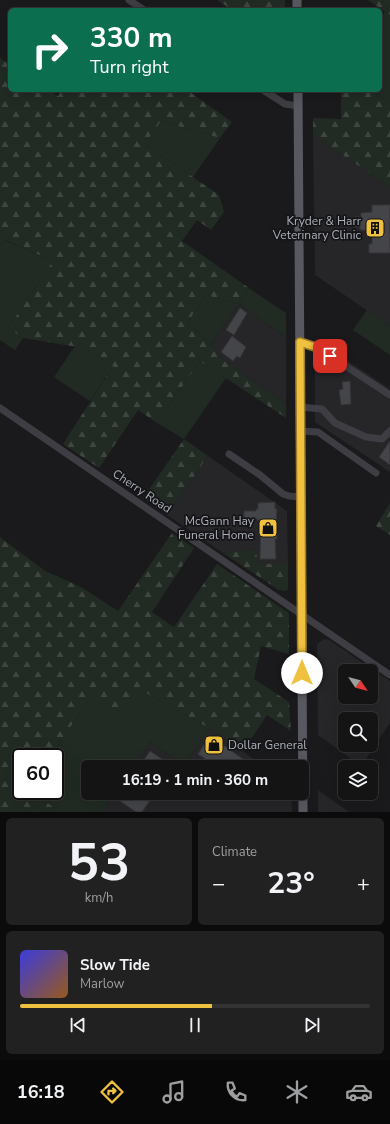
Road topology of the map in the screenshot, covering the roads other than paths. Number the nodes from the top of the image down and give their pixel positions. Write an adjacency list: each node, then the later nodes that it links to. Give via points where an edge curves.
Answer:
1 (129, 0): 2 (street)
2 (141, 8)
3 (265, 92): 5 (street, via 285,104)
4 (298, 92): 5 (main road)
5 (298, 106): 6 (main road)
6 (300, 342): 7 (street, via 318,348); 8 (main road)
7 (390, 395)
8 (300, 407): 10 (main road); 11 (street, via 322,409 335,423 366,437 382,439)
9 (0, 408): 15 (street, Cherry Road)
10 (300, 431): 13 (street, via 318,432); 14 (main road)
11 (390, 431)
12 (229, 454): 14 (street, via 283,494)
13 (376, 473)
14 (301, 497): 15 (main road)
15 (302, 614): 16 (street, Cherry Road); 17 (main road)
16 (390, 674)
17 (303, 812)

